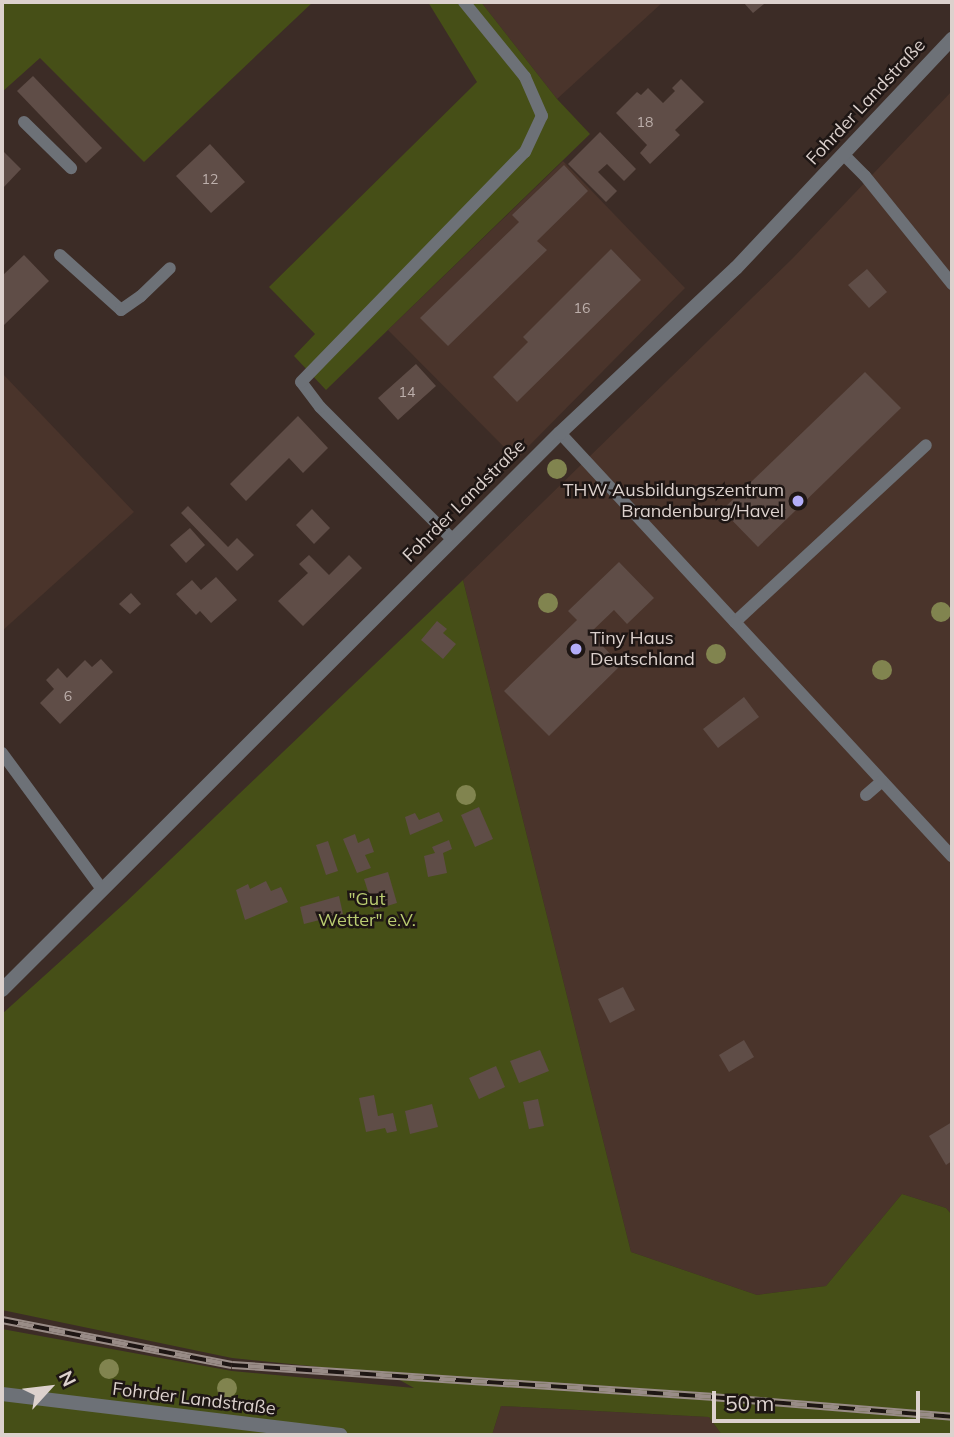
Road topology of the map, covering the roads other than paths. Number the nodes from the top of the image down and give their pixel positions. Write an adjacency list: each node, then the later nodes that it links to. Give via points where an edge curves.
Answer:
1 (464, 2): 11 (lane, via 525,77 542,116 525,152 301,382 320,407)
2 (952, 39): 4 (street, Fohrder Landstraße)
3 (24, 122): 5 (lane)
4 (843, 154): 8 (lane); 9 (street, Fohrder Landstraße, via 736,268)
5 (71, 168)
6 (60, 255): 7 (lane, via 121,310)
7 (170, 268)
8 (952, 284)
9 (560, 433): 11 (street, Fohrder Landstraße); 12 (lane)
10 (926, 445): 12 (lane)
11 (453, 540): 17 (street, Fohrder Landstraße)
12 (735, 622): 14 (lane)
13 (2, 753): 17 (lane)
14 (882, 780): 15 (lane); 16 (lane)
15 (866, 795)
16 (952, 856)
17 (101, 888): 18 (street, Fohrder Landstraße)
18 (2, 990)
19 (2, 1394): 20 (street, Fohrder Landstraße)
20 (341, 1435)

